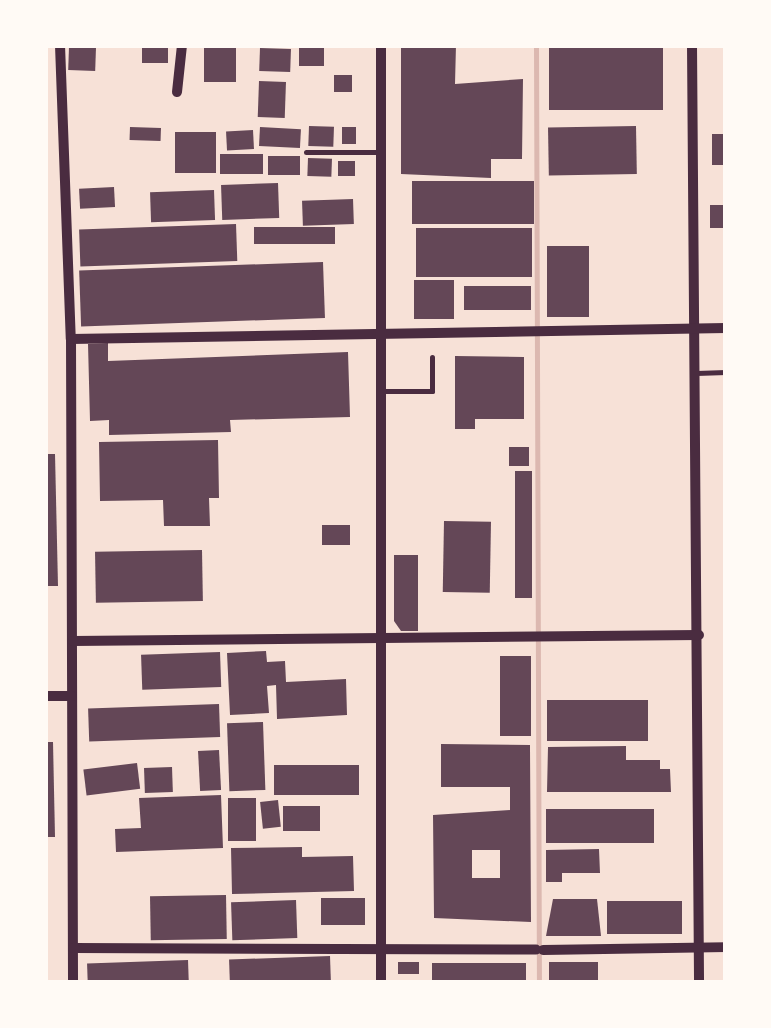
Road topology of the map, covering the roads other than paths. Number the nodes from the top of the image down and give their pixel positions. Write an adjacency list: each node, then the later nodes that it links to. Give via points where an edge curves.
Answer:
1 (60, 45): 11 (street)
2 (182, 45): 5 (street)
3 (381, 45): 7 (street)
4 (692, 45): 8 (street)
5 (177, 92)
6 (306, 152): 7 (lane)
7 (381, 152): 10 (street)
8 (696, 328): 9 (street); 10 (street); 14 (street)
9 (726, 328)
10 (381, 333): 11 (street); 15 (street)
11 (71, 339): 18 (street)
12 (432, 356): 15 (lane, via 432,391)
13 (726, 372): 14 (lane)
14 (696, 373): 16 (street)
15 (381, 391): 17 (street)
16 (699, 635): 17 (street); 21 (street)
17 (380, 639): 18 (street); 24 (street)
18 (73, 641): 20 (street)
19 (45, 696): 20 (street)
20 (72, 696): 23 (street)
21 (698, 947): 22 (street); 24 (street); 27 (street)
22 (726, 947)
23 (73, 948): 24 (street); 25 (street)
24 (381, 953): 26 (street)
25 (73, 983)
26 (381, 983)
27 (699, 983)

